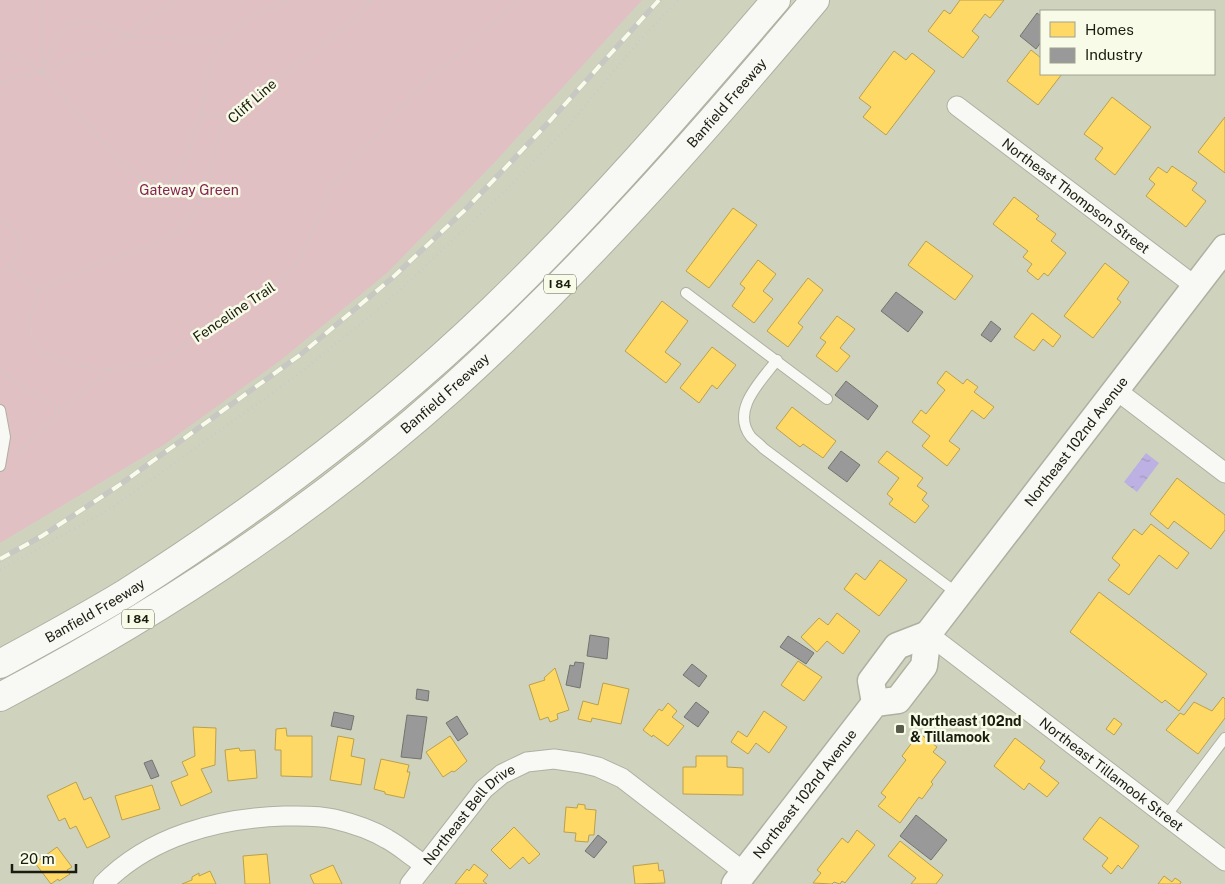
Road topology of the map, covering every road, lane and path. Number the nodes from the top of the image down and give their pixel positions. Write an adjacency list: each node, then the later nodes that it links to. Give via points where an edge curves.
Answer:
1 (44, 0): 12 (path)
2 (174, 0): 9 (path)
3 (288, 0): 10 (path, via 253,16)
4 (370, 0): 16 (path, Cliff Line, via 347,24)
5 (518, 0): 26 (path, Fenceline Trail, via 422,85 343,170 331,187 300,260 276,284 171,355)
6 (678, 0): 33 (path, via 528,167 386,303 300,373 113,507)
7 (776, 0): 36 (highway, Banfield Freeway / I 84, via 653,142 546,257 492,310 382,407 253,507 188,552 124,594)
8 (815, 0): 37 (highway, Banfield Freeway / I 84, via 623,218 518,325 444,394 262,538 140,618)
9 (130, 36): 10 (path); 12 (path, via 102,52 74,57); 12 (path, via 88,21 69,24 56,38)
10 (223, 41): 15 (path, via 211,60)
11 (0, 55): 12 (path, via 13,55)
12 (42, 72): 13 (path); 15 (path, via 121,162 143,180 162,184 174,179)
13 (0, 82)
14 (957, 106): 21 (street, Northeast Thompson Street)
15 (201, 115): 16 (path)
16 (230, 116): 22 (path, Cliff Line, via 221,130 199,205 181,228 153,245)
17 (0, 220): 19 (path, via 10,226 18,238 18,253)
18 (1225, 248): 21 (main road, Northeast 102nd Avenue)
19 (10, 268): 20 (path); 22 (path)
20 (0, 274)
21 (1195, 286): 27 (main road, Northeast 102nd Avenue)
22 (39, 290): 26 (path, Fenceline Trail, via 30,317 30,336 39,352 79,366)
23 (686, 293): 24 (lane)
24 (777, 360): 28 (lane); 34 (lane, via 745,404 744,419 750,436)
25 (0, 370): 29 (path, via 25,389)
26 (111, 370): 29 (path)
27 (1116, 390): 32 (street); 34 (main road, Northeast 102nd Avenue)
28 (827, 398)
29 (62, 409): 31 (path, via 35,438)
30 (0, 410): 31 (lane, via 5,437)
31 (1, 464)
32 (1225, 473)
33 (0, 570)
34 (958, 594): 35 (main road, Northeast 102nd Avenue)
35 (928, 634): 39 (street, Northeast Tillamook Street); 42 (main road, Northeast 102nd Avenue, via 897,646 871,681 874,703)
36 (0, 664)
37 (0, 697)
38 (1225, 738): 39 (lane)
39 (1166, 816): 40 (street, Northeast Tillamook Street)
40 (1225, 861)
41 (425, 866): 42 (street, Northeast Bell Drive, via 484,789 502,774 527,762 554,759 589,765 622,778); 43 (street, Northeast Bell Drive, via 387,838 333,819 266,817 213,824 159,844 131,860); 44 (street)
42 (740, 878)
43 (103, 884)
44 (410, 884)

